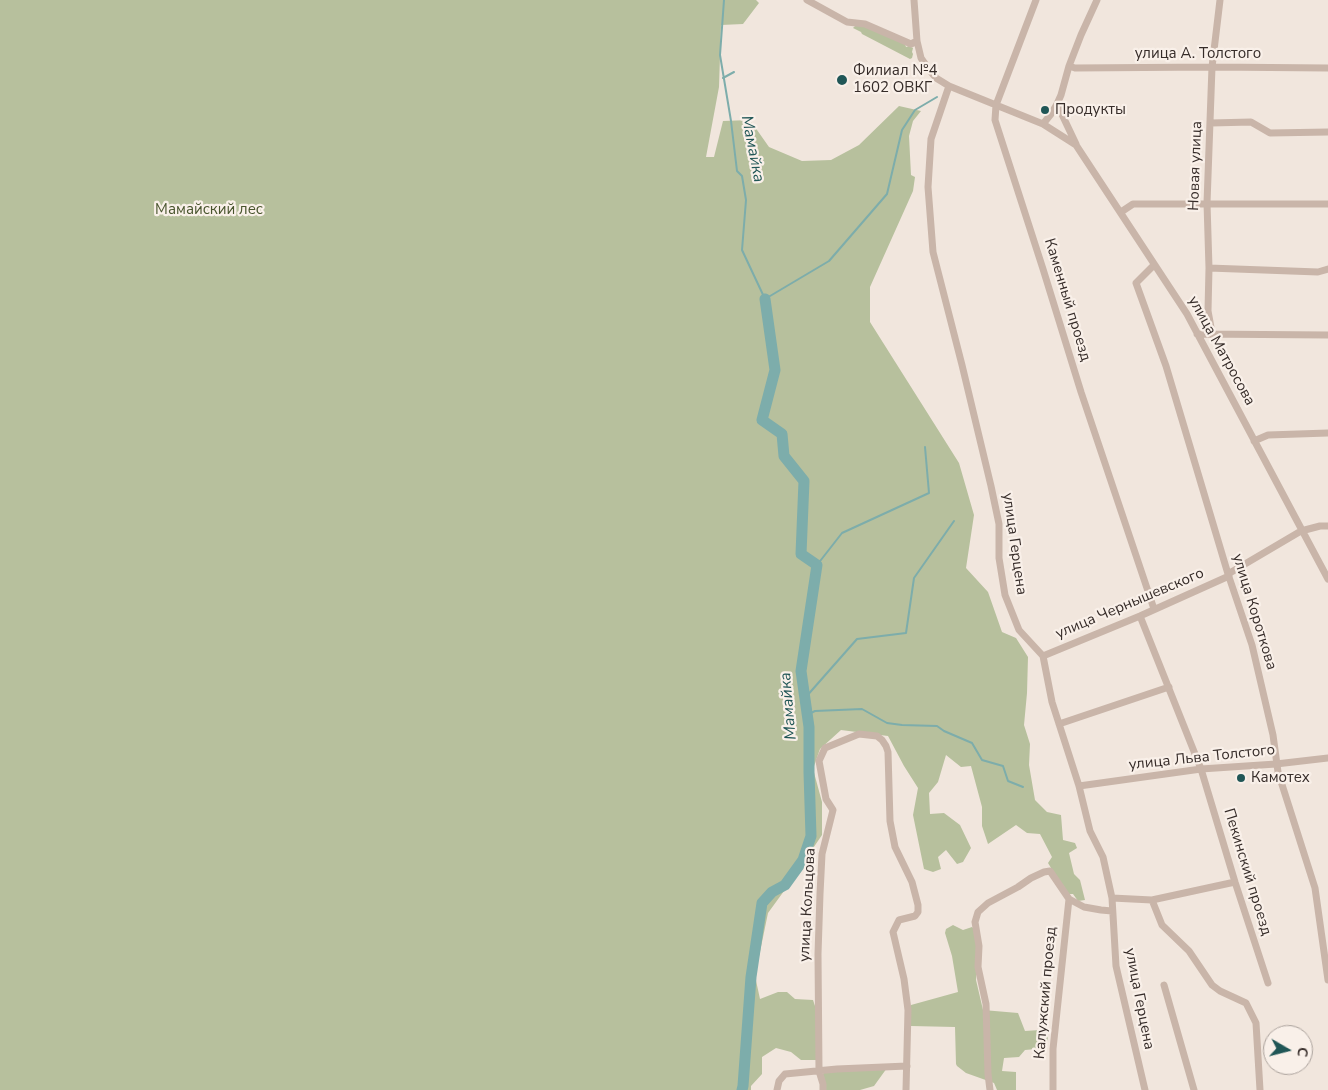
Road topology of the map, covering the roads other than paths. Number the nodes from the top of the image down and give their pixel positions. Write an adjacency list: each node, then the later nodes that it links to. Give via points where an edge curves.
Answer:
1 (807, 0): 6 (street)
2 (914, 0): 7 (street)
3 (1036, 0): 13 (street, Каменный проезд)
4 (1097, 0): 8 (street)
5 (1220, 0): 9 (street, Новая улица)
6 (816, 2): 7 (street, via 848,22 865,24 911,44)
7 (917, 41): 11 (street, via 924,64 936,78)
8 (1069, 66): 9 (street, улица А. Толстого); 12 (street)
9 (1212, 67): 10 (street, улица А. Толстого); 14 (street, Новая улица)
10 (1328, 68)
11 (949, 86): 13 (street, улица Матросова); 35 (street, улица Герцена, via 931,139 928,187 933,252 993,495 999,524 999,558 1005,595 1019,630)
12 (1057, 104): 15 (street); 17 (street, улица Матросова)
13 (996, 105): 15 (street, улица Матросова); 33 (street, Каменный проезд, via 994,120)
14 (1211, 123): 16 (street, via 1251,122 1270,133); 18 (street, Новая улица)
15 (1043, 124): 17 (street, улица Матросова)
16 (1328, 132)
17 (1076, 145): 20 (street, улица Матросова)
18 (1207, 203): 19 (street); 20 (street, via 1133,204); 22 (street, Новая улица)
19 (1328, 204)
20 (1121, 212): 21 (street, улица Матросова)
21 (1154, 265): 25 (street, улица Матросова); 31 (street, улица Короткова, via 1136,282 1166,366)
22 (1208, 268): 23 (street, via 1318,272); 24 (street, Новая улица, via 1208,311)
23 (1328, 268)
24 (1212, 333): 25 (street); 26 (street)
25 (1197, 334): 28 (street, улица Матросова)
26 (1328, 335)
27 (1328, 433): 28 (street, via 1268,435)
28 (1254, 441): 30 (street, улица Матросова)
29 (1328, 526): 30 (street, улица Чернышевского)
30 (1301, 531): 31 (street, улица Чернышевского); 32 (street, улица Матросова)
31 (1228, 575): 33 (street, улица Чернышевского); 39 (street, улица Короткова, via 1252,645 1273,734)
32 (1328, 579)
33 (1154, 609): 34 (street, улица Чернышевского)
34 (1140, 616): 35 (street, улица Чернышевского); 36 (street)
35 (1043, 656): 37 (street, улица Герцена)
36 (1169, 687): 37 (street); 40 (street)
37 (1059, 724): 41 (street, улица Герцена)
38 (1328, 758): 39 (street, улица Льва Толстого)
39 (1276, 764): 40 (street, улица Льва Толстого); 47 (street, улица Короткова, via 1315,888)
40 (1201, 769): 41 (street, улица Льва Толстого); 42 (street, Пекинский проезд)
41 (1079, 786): 43 (street, улица Герцена, via 1090,831 1103,857)
42 (1235, 882): 45 (street); 48 (street, Пекинский проезд)
43 (1112, 898): 45 (street); 46 (street, улица Герцена)
44 (1069, 899): 46 (street, via 1084,907); 55 (street, via 1050,871 1031,878 978,912 975,922 980,946 978,967 986,1004); 56 (street, Калужский проезд)
45 (1152, 900): 59 (street, via 1162,925 1189,951 1212,985 1246,1003 1256,1023)
46 (1112, 910): 57 (street, улица Герцена, via 1116,966)
47 (1328, 980)
48 (1268, 983)
49 (1164, 986): 58 (street)
50 (907, 1066): 51 (street); 51 (street, улица Кольцова, via 908,1010 892,932 899,920 915,916 918,905 912,882 896,847 890,821 886,746 876,736 859,734 825,748 819,760 826,799 833,810 822,854 818,954); 54 (street)
51 (819, 1071): 52 (street, via 785,1074); 53 (street, улица Кольцова)
52 (777, 1090)
53 (823, 1090)
54 (906, 1090)
55 (990, 1090)
56 (1053, 1090)
57 (1145, 1090)
58 (1194, 1090)
59 (1260, 1090)

